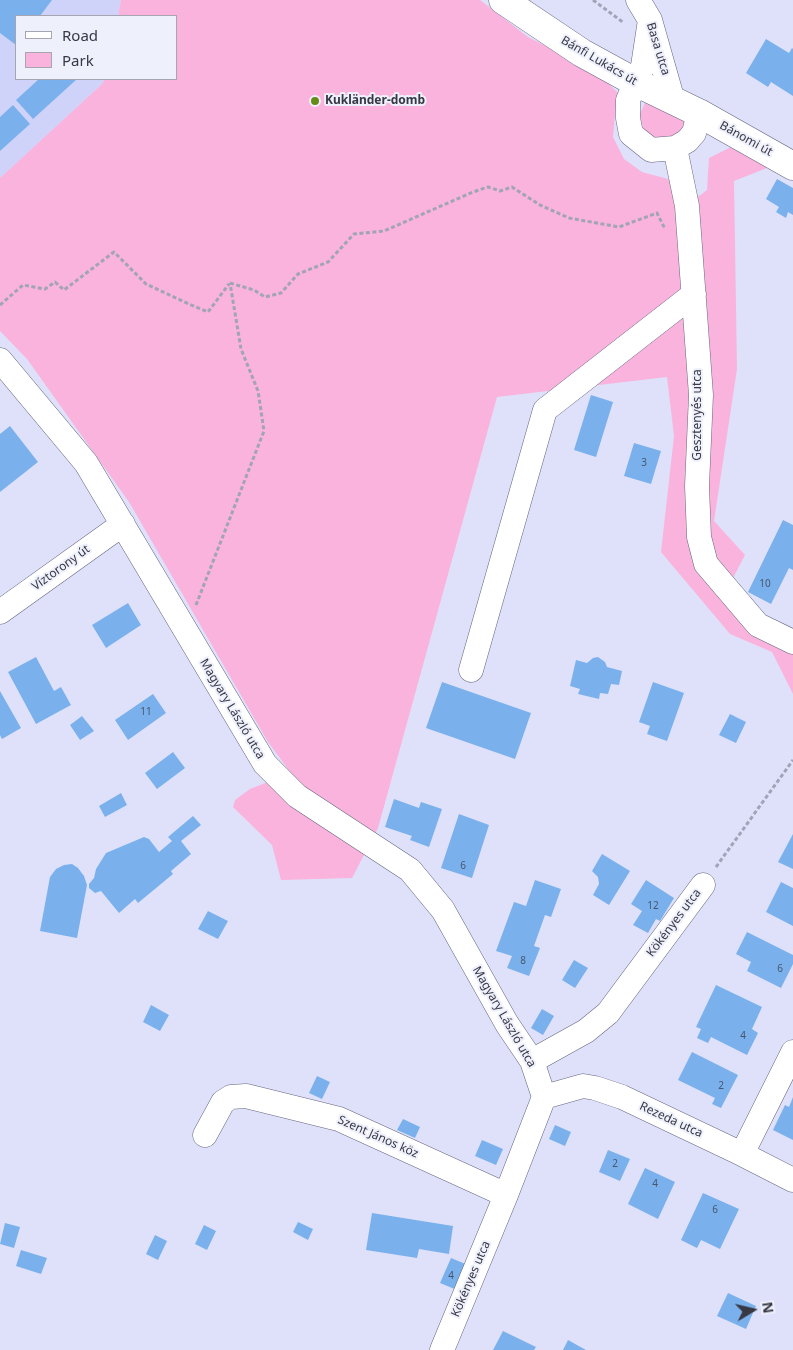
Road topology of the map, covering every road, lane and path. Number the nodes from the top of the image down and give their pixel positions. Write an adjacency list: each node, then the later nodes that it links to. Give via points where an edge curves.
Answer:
1 (503, 0): 4 (main road, Bánfi Lukács út, via 582,53)
2 (638, 0): 3 (street, Basa utca)
3 (650, 20): 4 (street, via 642,66); 5 (street, Basa utca)
4 (635, 82): 5 (main road, Bánfi Lukács út); 7 (street, via 628,100 631,134 651,150)
5 (673, 101): 6 (main road, Bánfi Lukács út)
6 (699, 113): 7 (street, via 688,141); 8 (main road, Bánomi út)
7 (675, 148): 11 (street, Gesztenyés utca, via 687,206)
8 (793, 166)
9 (667, 235): 10 (path, via 657,213 619,227 569,218 512,187 500,191 488,187 384,230 354,234 328,262 298,274 281,293 265,297)
10 (230, 283): 12 (path, via 208,312 146,284 114,252 64,290 54,282 46,289 23,285); 16 (path, via 241,349 258,391 264,431)
11 (694, 294): 17 (street, Gesztenyés utca, via 701,395 697,486 699,537 706,564 758,625); 18 (street, via 545,410)
12 (0, 304)
13 (0, 360): 14 (street, Magyary László utca, via 86,463)
14 (123, 524): 15 (street, Víztorony út); 16 (street, Magyary László utca)
15 (0, 612)
16 (185, 631): 22 (street, Magyary László utca, via 265,764 297,796 410,870 443,910 507,1024)
17 (793, 642)
18 (471, 670)
19 (793, 760): 20 (path, Kökényes utca)
20 (702, 886): 22 (street, Kökényes utca, via 608,1013 586,1031)
21 (793, 1052): 25 (street)
22 (532, 1061): 23 (street, Magyary László utca)
23 (544, 1097): 25 (street, Rezeda utca, via 583,1086 595,1088 622,1097); 27 (street, Kökényes utca)
24 (205, 1135): 27 (street, Szent János köz, via 223,1102 231,1097 246,1096 339,1119)
25 (742, 1154): 26 (street, Rezeda utca)
26 (793, 1180)
27 (506, 1195): 28 (street, Kökényes utca)
28 (442, 1350)

